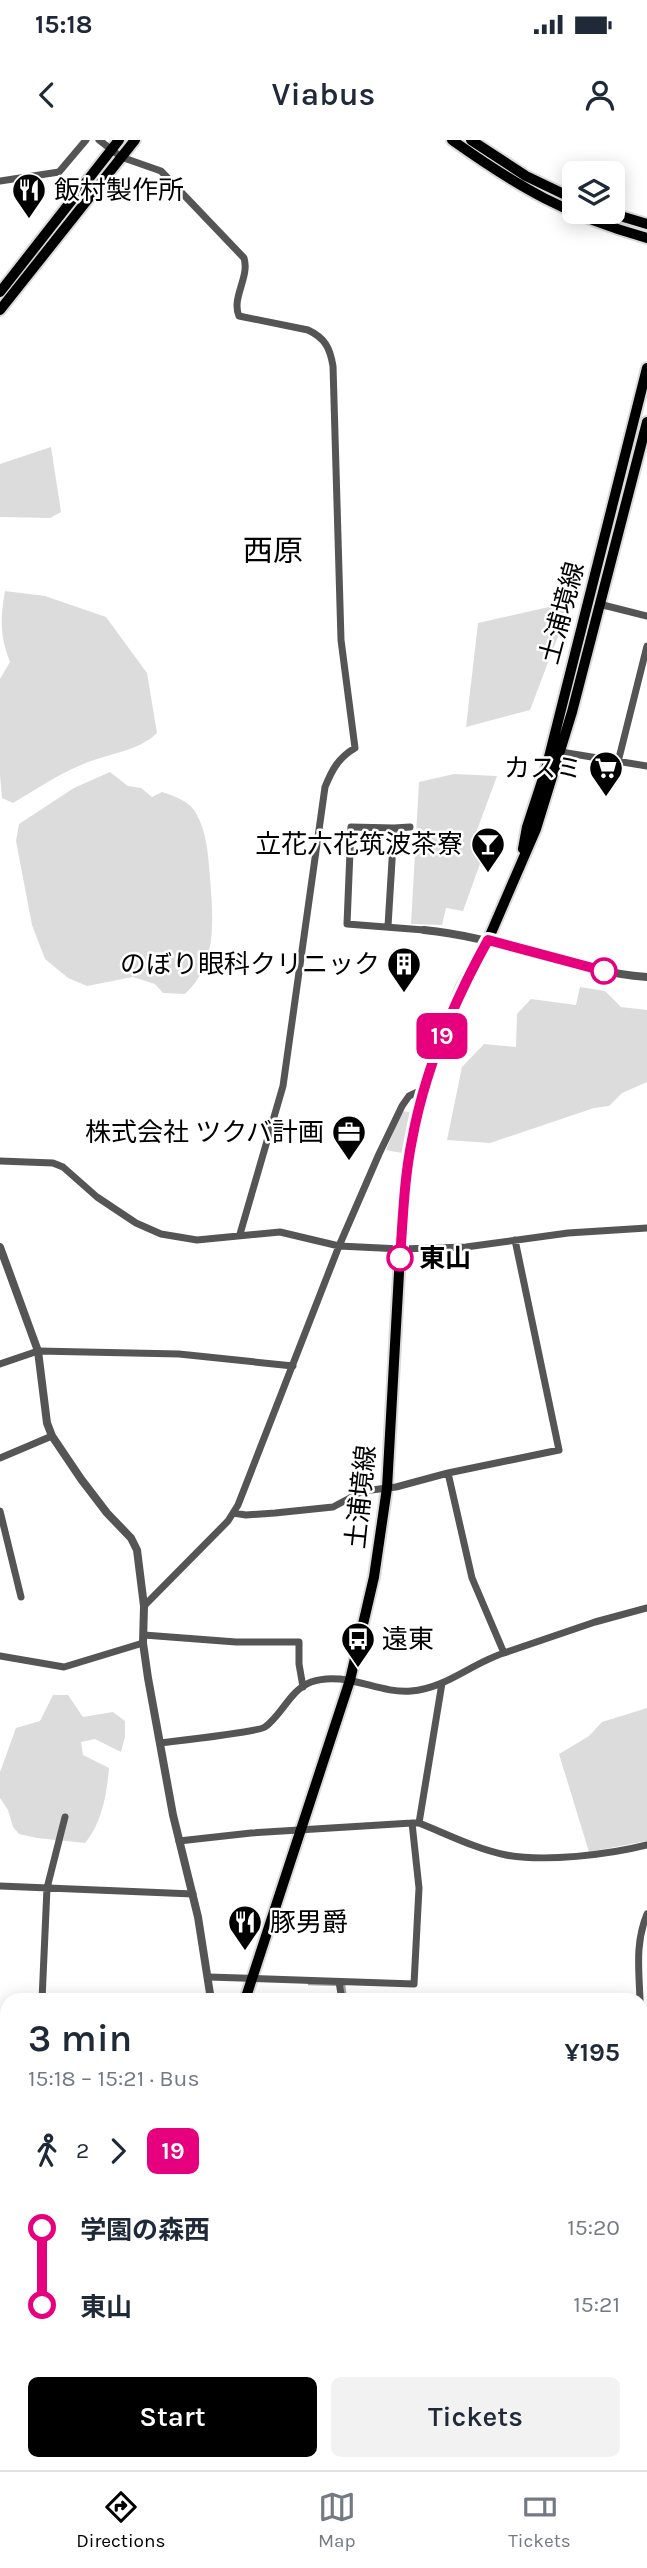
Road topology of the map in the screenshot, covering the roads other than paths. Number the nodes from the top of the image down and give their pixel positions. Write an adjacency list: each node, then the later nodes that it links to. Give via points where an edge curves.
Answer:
1 (86, 140): 8 (street, via 58,172)
2 (99, 140): 7 (street)
3 (119, 140): 7 (main road)
4 (135, 140): 7 (main road)
5 (452, 140): 12 (main road, via 551,204)
6 (471, 140): 9 (main road)
7 (116, 154): 13 (main road); 14 (main road); 33 (street, via 161,172 244,258 236,308 239,316 318,335 327,343 333,366 341,639 355,748 343,755 325,787 283,1086)
8 (0, 181)
9 (562, 193)
10 (625, 217): 11 (main road)
11 (647, 224)
12 (647, 238)
13 (0, 292)
14 (0, 310)
15 (647, 368): 25 (main road, 土浦境線)
16 (647, 422): 17 (main road, 土浦境線)
17 (599, 604): 18 (street); 20 (main road, 土浦境線)
18 (647, 616)
19 (647, 646): 21 (street)
20 (561, 752): 21 (street); 25 (main road, 土浦境線)
21 (618, 762): 22 (street)
22 (647, 766)
23 (410, 827): 24 (street)
24 (394, 828): 26 (street); 26 (street, via 351,827 347,924)
25 (519, 869): 28 (main road, 土浦境線)
26 (388, 926): 27 (street)
27 (424, 930): 28 (street)
28 (488, 940): 29 (street, via 589,968); 30 (main road, 土浦境線, via 461,988)
29 (647, 977)
30 (424, 1089): 35 (street, via 409,1096 402,1106); 37 (main road, 土浦境線, via 410,1150)
31 (0, 1161): 33 (street, via 63,1167 115,1210 160,1234 197,1240)
32 (647, 1228): 34 (street)
33 (240, 1234): 35 (street, via 280,1232)
34 (515, 1240): 37 (street); 43 (street, via 559,1450)
35 (339, 1246): 37 (street); 40 (street)
36 (0, 1247): 38 (street)
37 (401, 1249): 44 (main road, 土浦境線)
38 (38, 1351): 39 (street); 40 (street, via 178,1354); 41 (street)
39 (0, 1364)
40 (293, 1366): 46 (street)
41 (52, 1436): 42 (street); 48 (street, via 107,1513 131,1538 137,1550)
42 (0, 1458)
43 (449, 1473): 44 (street); 51 (street, via 472,1578)
44 (387, 1488): 46 (street, via 363,1492 333,1507); 53 (main road, 土浦境線, via 374,1577)
45 (0, 1511): 47 (street)
46 (233, 1513): 48 (street)
47 (21, 1597)
48 (144, 1606): 50 (street)
49 (647, 1608): 51 (street)
50 (144, 1639): 52 (street, via 64,1667); 55 (street, via 299,1642); 56 (street)
51 (504, 1653): 54 (street)
52 (0, 1656)
53 (350, 1680): 54 (street, via 407,1692); 55 (street, via 312,1682); 59 (main road, 土浦境線)
54 (442, 1683): 58 (street)
55 (303, 1687): 56 (street, via 264,1728)
56 (160, 1743): 60 (street)
57 (65, 1816): 63 (street)
58 (415, 1823): 59 (street); 61 (street, via 506,1855 589,1855); 68 (street, via 419,1888 414,1983)
59 (301, 1830): 60 (street); 67 (main road, 土浦境線)
60 (179, 1841): 64 (street)
61 (647, 1846)
62 (0, 1886): 63 (street)
63 (47, 1888): 64 (street); 69 (street)
64 (193, 1894): 66 (street)
65 (647, 1914): 73 (street, via 639,1936)
66 (209, 1978): 67 (street); 70 (street)
67 (253, 1979): 68 (street); 71 (main road, 土浦境線)
68 (340, 1985): 72 (street)
69 (41, 1993)
70 (210, 1993)
71 (248, 1993)
72 (341, 1993)
73 (640, 1993)

